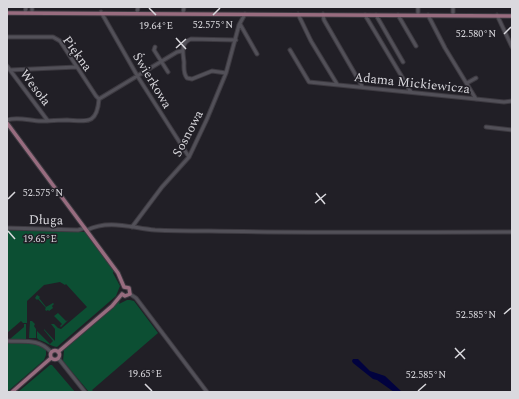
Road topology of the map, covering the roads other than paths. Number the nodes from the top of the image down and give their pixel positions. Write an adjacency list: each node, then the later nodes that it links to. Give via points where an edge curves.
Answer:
1 (26, 7): 9 (street)
2 (32, 7): 10 (street)
3 (138, 7): 11 (street)
4 (184, 7): 12 (street)
5 (418, 7): 19 (street)
6 (453, 7): 21 (street)
7 (101, 12): 10 (main road); 11 (main road); 40 (street, Świerkowa)
8 (7, 13): 9 (main road)
9 (25, 13): 10 (main road)
10 (32, 13)
11 (137, 13): 12 (main road)
12 (183, 13): 13 (main road)
13 (245, 14): 14 (main road); 24 (street, Sosnowa)
14 (298, 14): 15 (main road); 43 (street)
15 (323, 14): 16 (main road); 44 (street)
16 (365, 14): 17 (main road); 45 (street)
17 (376, 15): 18 (main road); 34 (street)
18 (398, 15): 19 (main road); 27 (street)
19 (418, 15): 20 (main road)
20 (428, 15): 21 (main road); 42 (street)
21 (453, 15): 22 (main road)
22 (497, 15): 23 (main road); 29 (street)
23 (512, 16)
24 (240, 24): 26 (street, Sosnowa); 32 (street)
25 (7, 37): 36 (street, Piękna, via 53,37 60,41)
26 (236, 40): 31 (street, via 191,39 186,41); 39 (street, Sosnowa)
27 (416, 46)
28 (154, 47): 33 (street)
29 (512, 47)
30 (290, 50): 43 (street, Adama Mickiewicza, via 309,82)
31 (182, 52): 33 (street, via 177,52); 39 (street, via 184,73 187,78 192,79 212,71)
32 (258, 54)
33 (162, 62): 38 (street); 40 (street)
34 (403, 62)
35 (7, 66): 37 (street, Wesoła)
36 (77, 67): 37 (street); 46 (street, Piękna)
37 (10, 70): 50 (street, Wesoła)
38 (168, 72)
39 (226, 73): 54 (street, Sosnowa)
40 (138, 77): 46 (street); 54 (street, Świerkowa)
41 (476, 78): 42 (street)
42 (467, 83): 47 (street)
43 (337, 84): 44 (street, Adama Mickiewicza)
44 (362, 86): 45 (street, Adama Mickiewicza)
45 (411, 92): 47 (street, Adama Mickiewicza)
46 (100, 99): 50 (street, via 97,111 90,120)
47 (476, 99): 48 (street, Adama Mickiewicza)
48 (512, 101)
49 (7, 120): 50 (street, via 18,118)
50 (48, 121)
51 (7, 123): 57 (main road)
52 (486, 127): 53 (street)
53 (512, 130)
54 (189, 157): 55 (street, Sosnowa)
55 (132, 227): 57 (street, via 120,224); 58 (street, via 212,231)
56 (7, 228): 57 (street, Długa)
57 (86, 229): 59 (main road, via 118,273)
58 (512, 232)
59 (124, 286): 60 (main road); 61 (main road, via 130,288)
60 (122, 294): 61 (main road); 64 (main road, via 112,306)
61 (130, 294): 69 (street, via 136,298)
62 (7, 341): 63 (street, via 41,343)
63 (52, 352): 64 (main road); 65 (main road)
64 (58, 352): 66 (main road)
65 (51, 358): 66 (main road); 67 (main road)
66 (58, 358): 68 (street)
67 (12, 392)
68 (85, 392)
69 (207, 392)

